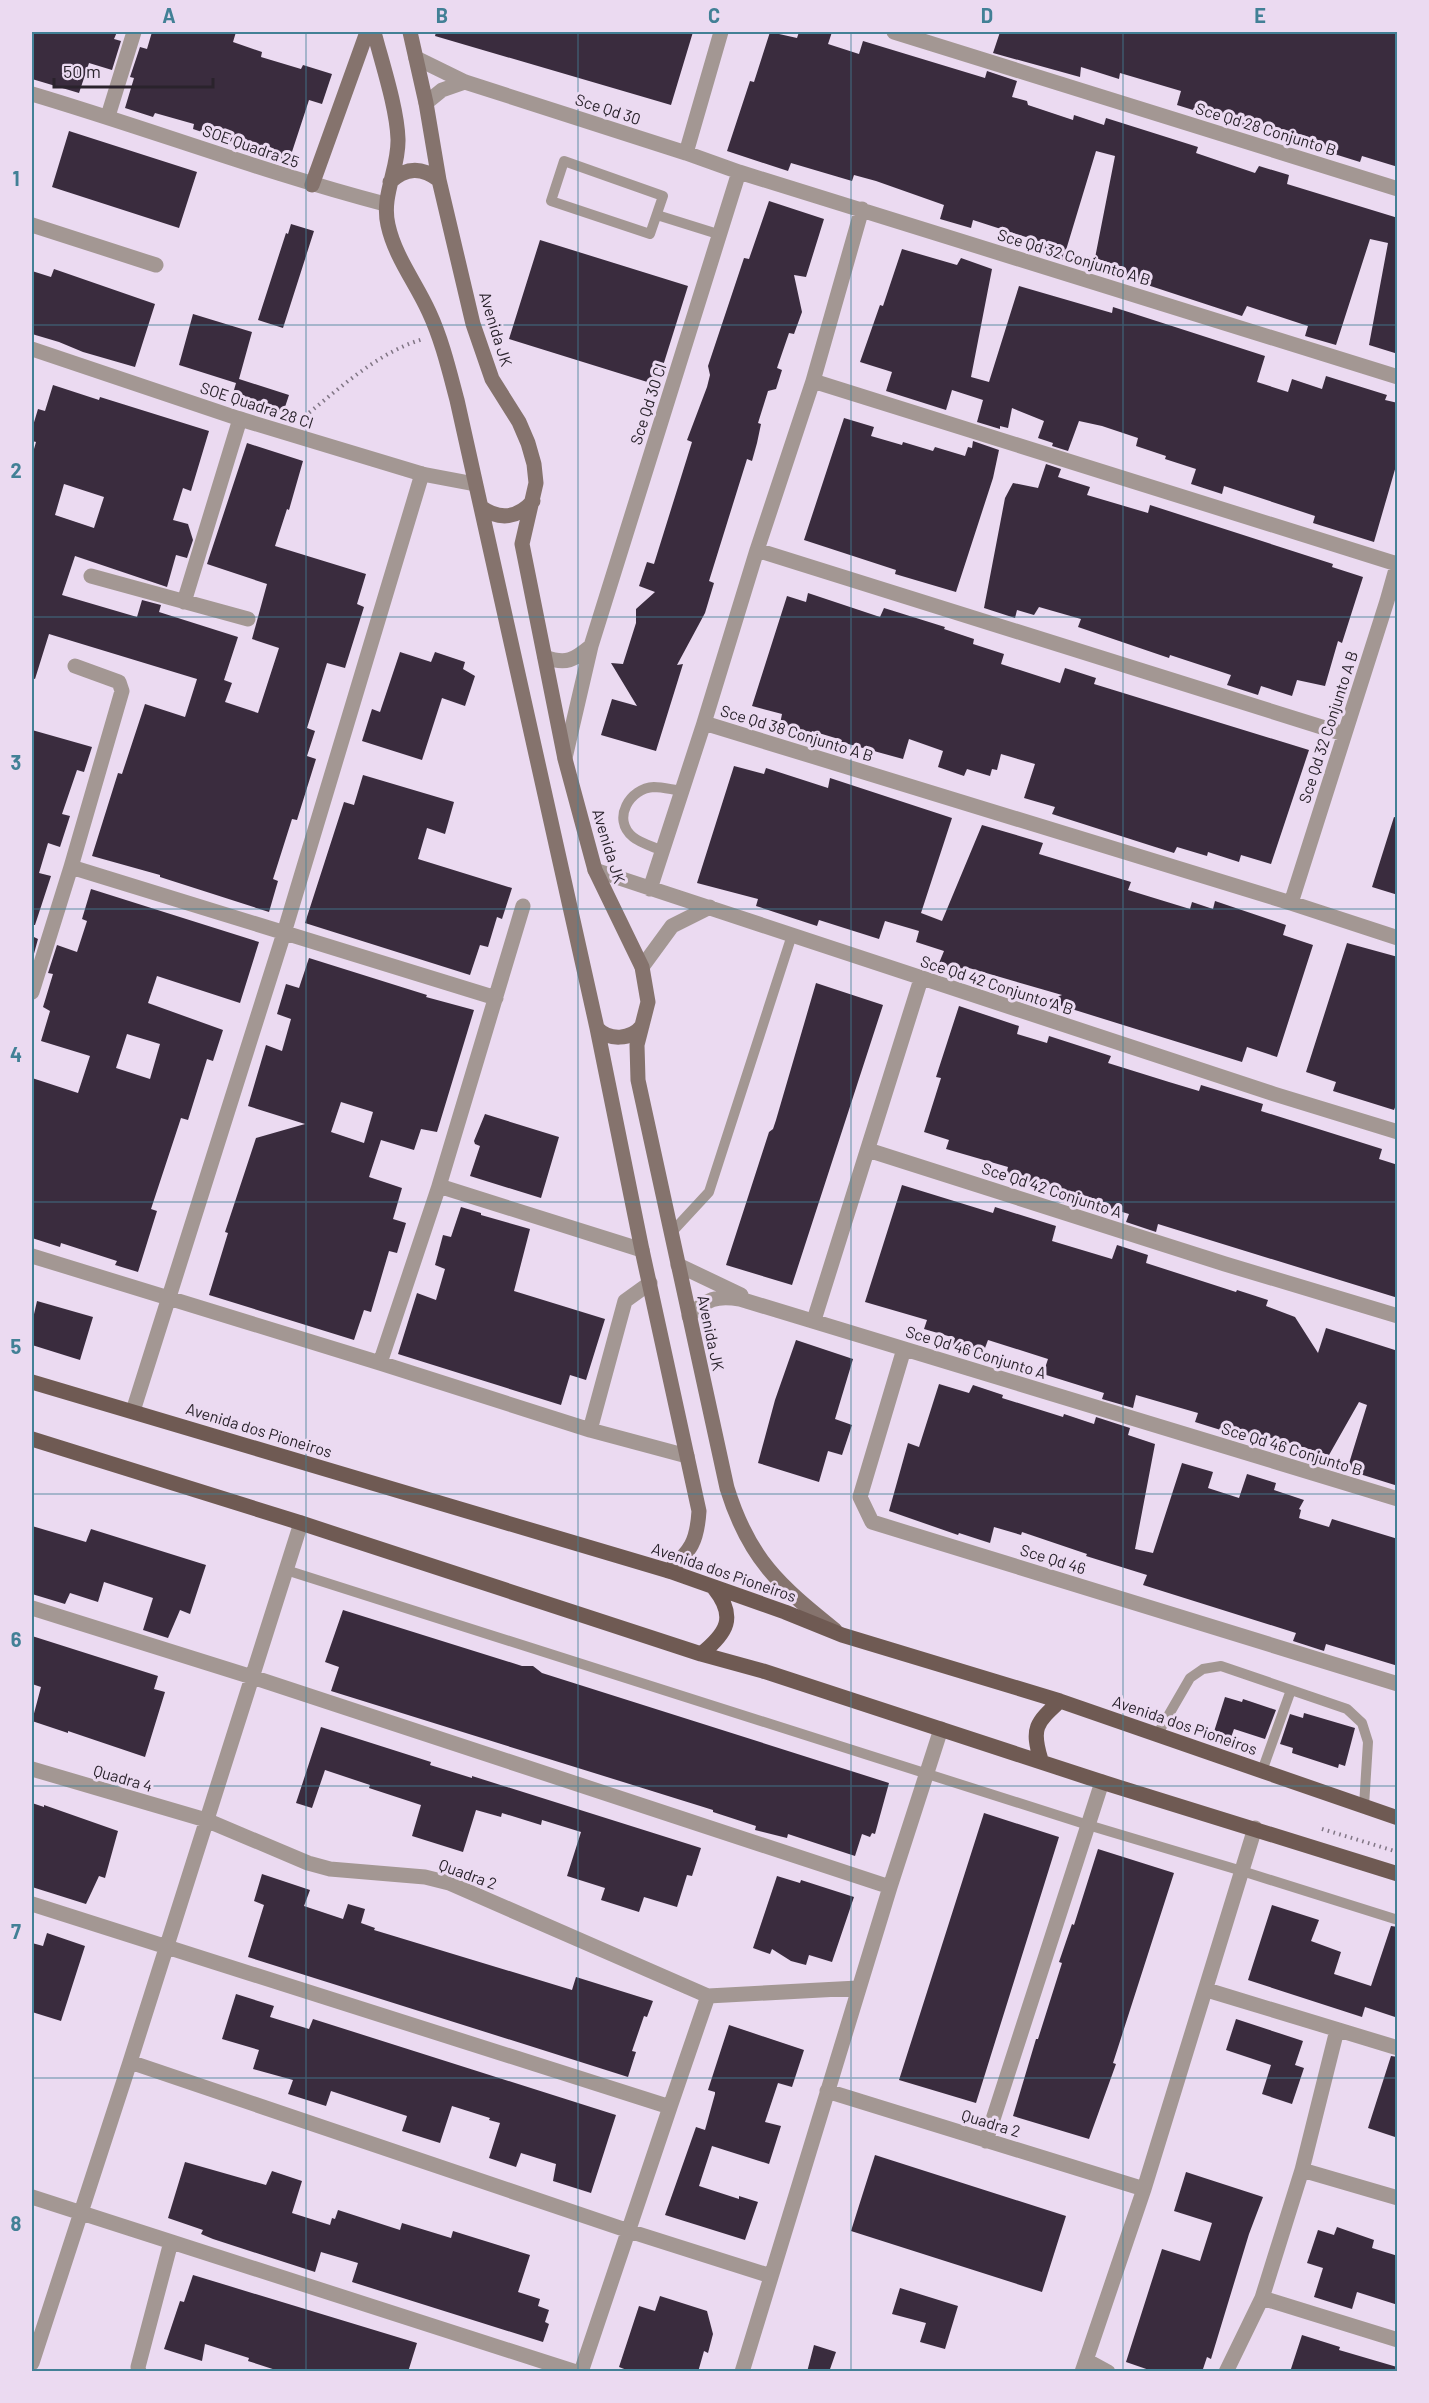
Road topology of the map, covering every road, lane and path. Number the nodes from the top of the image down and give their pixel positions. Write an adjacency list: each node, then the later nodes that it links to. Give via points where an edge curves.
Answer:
1 (134, 32): 11 (street)
2 (367, 32): 16 (main road)
3 (374, 32): 15 (main road, via 396,121 397,159)
4 (410, 32): 7 (main road, Avenida JK)
5 (721, 32): 12 (street)
6 (894, 32): 17 (street, Sce Qd 28 Conjunto B)
7 (416, 58): 8 (street, Sce Qd 30); 10 (main road, Avenida JK)
8 (465, 82): 10 (street, via 442,90); 12 (street, Sce Qd 30)
9 (32, 94): 11 (street, SOE Quadra 25)
10 (426, 103): 14 (main road, Avenida JK)
11 (108, 116): 16 (street, SOE Quadra 25)
12 (686, 153): 13 (street, Sce Qd 30)
13 (739, 172): 19 (street, Sce Qd 32 Conjunto A B); 22 (street, Sce Qd 30 Cl)
14 (440, 180): 15 (main road, via 417,170 403,172); 32 (main road, Avenida JK, via 480,349 528,443 536,483)
15 (390, 182): 18 (main road)
16 (312, 185): 18 (street, SOE Quadra 25)
17 (1398, 189)
18 (385, 204): 24 (main road, via 392,240)
19 (862, 209): 26 (street, Sce Qd 32 Conjunto A B); 27 (street, Sce Qd 38 Conjunto A B)
20 (657, 215): 20 (lane, via 663,196 564,161 550,201 650,234); 22 (lane)
21 (32, 225): 23 (street)
22 (721, 235): 40 (street, Sce Qd 30 Cl)
23 (156, 265)
24 (439, 335): 29 (path, via 412,342 373,363); 31 (main road)
25 (32, 349): 28 (street, SOE Quadra 28 CI)
26 (1398, 377)
27 (813, 381): 34 (street, Sce Qd 38 Conjunto A B); 35 (street)
28 (240, 419): 29 (street, SOE Quadra 28 CI); 37 (street)
29 (285, 433): 30 (street, SOE Quadra 28 CI)
30 (422, 474): 31 (street, SOE Quadra 28 CI); 54 (street)
31 (475, 484): 33 (main road)
32 (533, 501): 33 (main road, via 521,512 507,516 491,514); 41 (main road, Avenida JK, via 522,544)
33 (481, 507): 62 (main road)
34 (757, 550): 43 (street, Sce Qd 38 Conjunto A B); 44 (street)
35 (1397, 563): 38 (street, Sce Qd 32 Conjunto A B)
36 (91, 576): 37 (street)
37 (184, 602): 39 (street)
38 (1392, 603): 44 (street, Sce Qd 32 Conjunto A B)
39 (248, 619)
40 (591, 646): 41 (street, via 577,657 559,662); 45 (street, Sce Qd 30 Cl)
41 (545, 657): 45 (main road, Avenida JK)
42 (75, 666): 48 (street, via 119,682 122,691)
43 (704, 723): 46 (street); 51 (street, Sce Qd 38 Conjunto A B)
44 (1344, 734): 51 (street, Sce Qd 32 Conjunto A B)
45 (565, 759): 49 (main road, Avenida JK)
46 (682, 791): 47 (street); 47 (lane, via 653,787 627,801 625,827 633,837)
47 (663, 851): 50 (street)
48 (71, 867): 54 (street); 59 (street)
49 (595, 870): 50 (street, Sce Qd 42 Conjunto A B); 57 (main road, Avenida JK)
50 (650, 889): 53 (street, Sce Qd 42 Conjunto A B)
51 (1291, 903): 56 (street, Sce Qd 38 Conjunto A B)
52 (523, 906): 60 (street)
53 (710, 907): 55 (street, Sce Qd 42 Conjunto A B); 57 (street, via 672,926)
54 (284, 933): 60 (street); 71 (street)
55 (792, 935): 58 (street, Sce Qd 42 Conjunto A B); 66 (lane, via 709,1192)
56 (1398, 938)
57 (642, 967): 61 (main road, Avenida JK, via 648,1002)
58 (921, 979): 63 (street, Sce Qd 42 Conjunto A B); 64 (street)
59 (32, 992)
60 (496, 998): 65 (street)
61 (642, 1026): 62 (main road, via 635,1034 619,1037 605,1035); 66 (main road, Avenida JK, via 637,1045 638,1080)
62 (597, 1028): 67 (main road)
63 (1398, 1132)
64 (868, 1150): 74 (street, Sce Qd 42 Conjunto A); 75 (street)
65 (439, 1186): 67 (street); 77 (street)
66 (671, 1233): 69 (main road, Avenida JK)
67 (642, 1250): 70 (main road)
68 (32, 1256): 71 (street)
69 (678, 1265): 72 (street, Sce Qd 46 Conjunto A); 73 (main road, Avenida JK)
70 (650, 1283): 80 (street, via 625,1301); 83 (main road)
71 (168, 1298): 77 (street); 79 (street)
72 (766, 1306): 73 (street, Sce Qd 46 Conjunto A, via 725,1297 704,1302); 75 (street, Sce Qd 46 Conjunto A)
73 (689, 1316): 90 (main road, Avenida JK, via 727,1488 748,1543 772,1574)
74 (1398, 1316)
75 (814, 1320): 76 (street, Sce Qd 46 Conjunto A)
76 (904, 1349): 81 (street, Sce Qd 46 Conjunto A); 93 (street, Sce Qd 46, via 860,1497 872,1522)
77 (380, 1363): 80 (street)
78 (32, 1382): 79 (main road, Avenida dos Pioneiros)
79 (133, 1411): 87 (main road, Avenida dos Pioneiros)
80 (590, 1430): 83 (street)
81 (1175, 1432): 84 (street, Sce Qd 46 Conjunto B)
82 (32, 1439): 85 (main road)
83 (687, 1456): 87 (main road, via 699,1511 698,1528 688,1553)
84 (1398, 1499)
85 (301, 1523): 86 (street); 91 (main road)
86 (286, 1570): 92 (street); 101 (lane)
87 (669, 1570): 88 (main road, Avenida dos Pioneiros)
88 (714, 1588): 90 (main road, Avenida dos Pioneiros); 91 (main road, via 725,1602 726,1626)
89 (32, 1608): 92 (street)
90 (842, 1635): 95 (main road, Avenida dos Pioneiros)
91 (701, 1654): 96 (main road)
92 (252, 1677): 105 (street); 110 (street)
93 (1398, 1684)
94 (1291, 1690): 97 (lane, via 1221,1666 1203,1668 1190,1678); 100 (lane); 103 (lane, via 1347,1709 1362,1723 1368,1742)
95 (1060, 1701): 97 (main road, Avenida dos Pioneiros); 98 (main road, via 1039,1720 1035,1742)
96 (941, 1728): 98 (main road); 101 (street)
97 (1157, 1735): 100 (main road, Avenida dos Pioneiros)
98 (1041, 1760): 102 (main road)
99 (32, 1769): 105 (street, Quadra 4)
100 (1262, 1771): 103 (main road, Avenida dos Pioneiros)
101 (927, 1774): 106 (lane); 110 (street)
102 (1102, 1782): 106 (street); 107 (main road)
103 (1364, 1806): 104 (main road, Avenida dos Pioneiros)
104 (1398, 1818)
105 (206, 1820): 113 (street); 116 (street, Quadra 2, via 330,1869 425,1877 450,1883)
106 (1088, 1825): 108 (lane); 122 (street)
107 (1255, 1828): 108 (street); 109 (main road)
108 (1242, 1870): 112 (lane); 115 (street)
109 (1398, 1874)
110 (890, 1887): 114 (street)
111 (32, 1904): 113 (street)
112 (1398, 1920)
113 (167, 1948): 119 (street); 121 (street)
114 (858, 1988): 116 (street); 120 (street)
115 (1207, 1990): 117 (street); 124 (street)
116 (708, 1996): 121 (street)
117 (1337, 2030): 118 (street); 123 (street)
118 (1398, 2048)
119 (130, 2062): 127 (street); 128 (street)
120 (827, 2091): 122 (street, Quadra 2); 130 (street)
121 (670, 2107): 128 (street)
122 (986, 2141): 124 (street, Quadra 2)
123 (1302, 2169): 126 (street); 131 (street)
124 (1144, 2189): 134 (street)
125 (32, 2198): 127 (street)
126 (1398, 2198)
127 (82, 2214): 129 (street); 133 (street)
128 (629, 2230): 130 (street); 137 (street)
129 (171, 2242): 135 (street); 136 (street)
130 (771, 2276): 138 (street)
131 (1262, 2298): 132 (street); 140 (street)
132 (1398, 2340)
133 (32, 2363)
134 (1084, 2366): 139 (street)
135 (139, 2372)
136 (576, 2372)
137 (581, 2372)
138 (742, 2372)
139 (1108, 2372)
140 (1226, 2372)

